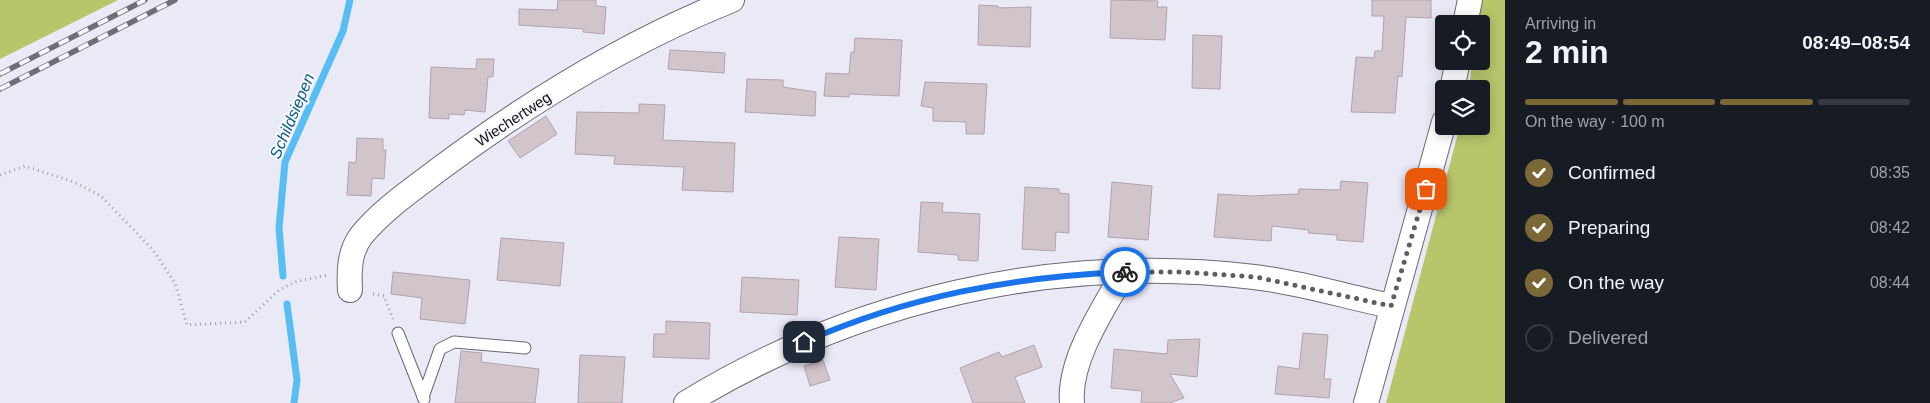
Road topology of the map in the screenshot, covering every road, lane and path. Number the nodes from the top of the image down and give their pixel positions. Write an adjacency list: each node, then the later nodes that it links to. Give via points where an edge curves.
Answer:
1 (732, 0): 7 (street, Wiechertweg, via 647,39 578,77 462,152 386,211 360,237 352,253)
2 (1470, 0): 3 (street)
3 (1467, 15)
4 (1441, 135): 8 (street)
5 (0, 174): 7 (path, via 25,166 74,182 101,196 153,250 175,283 187,325 245,322 279,290 295,282)
6 (1124, 272): 8 (street, via 1256,277); 12 (street, via 1034,278 984,286 881,311 737,372); 13 (street, via 1078,362)
7 (350, 280): 9 (path, via 384,296)
8 (1391, 306): 14 (street)
9 (398, 333): 11 (lane)
10 (525, 348): 11 (lane, via 454,342 440,349)
11 (424, 400)
12 (686, 403)
13 (1072, 403)
14 (1366, 403)

